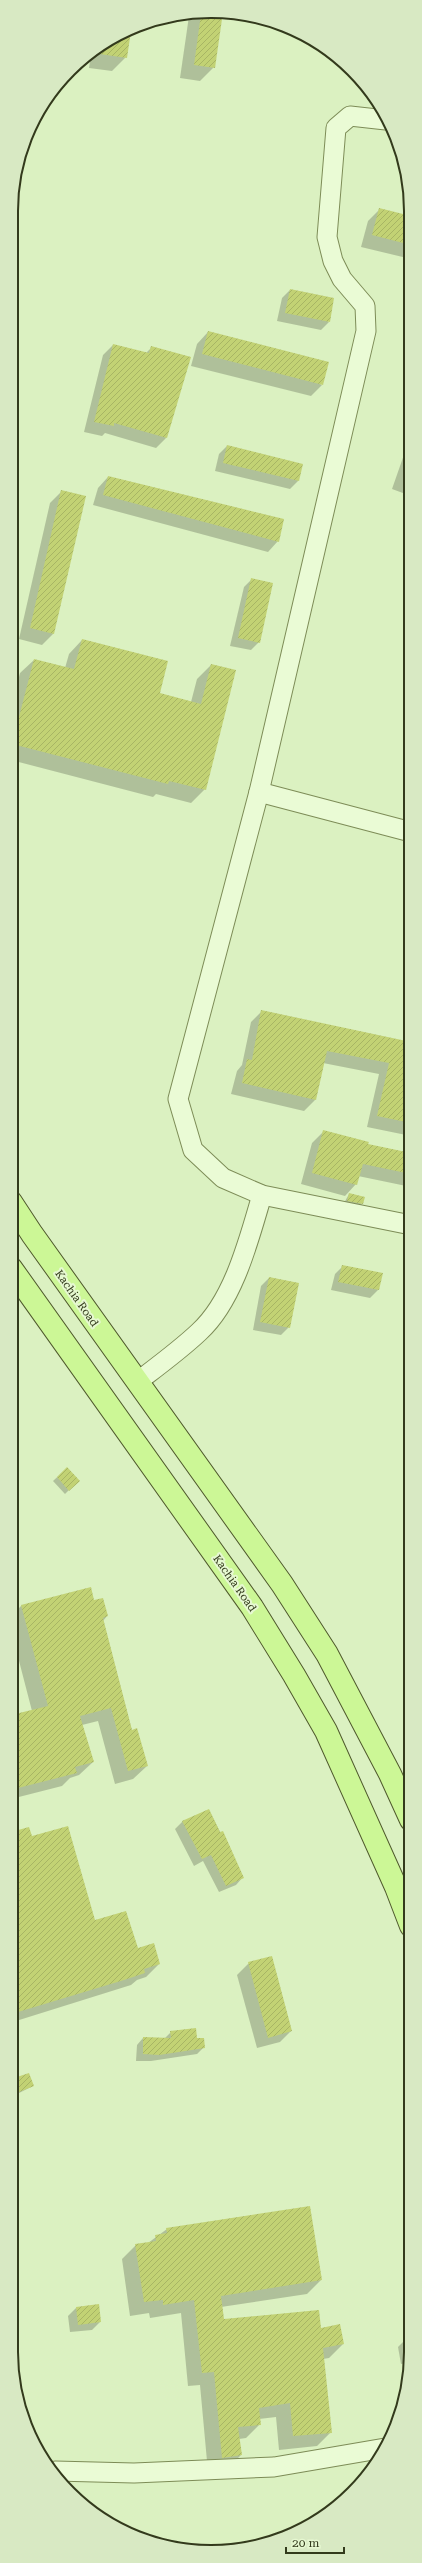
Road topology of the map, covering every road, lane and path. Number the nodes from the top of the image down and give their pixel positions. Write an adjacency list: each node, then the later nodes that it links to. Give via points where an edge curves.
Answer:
1 (380, 119): 2 (street, via 350,116 336,128 327,237 333,261 342,278 365,306 366,331)
2 (259, 792): 3 (street); 4 (street, via 178,1099 193,1150 223,1178)
3 (404, 830)
4 (262, 1195): 6 (street); 8 (street, via 247,1250 218,1311 200,1332)
5 (18, 1212): 8 (main road, Kachia Road)
6 (404, 1224)
7 (18, 1278): 10 (main road, Kachia Road, via 252,1607 294,1675 333,1745)
8 (137, 1382): 9 (main road, Kachia Road, via 282,1584 327,1654)
9 (404, 1805)
10 (404, 1908)
11 (377, 2449): 12 (street, via 274,2467 134,2473)
12 (60, 2471)

